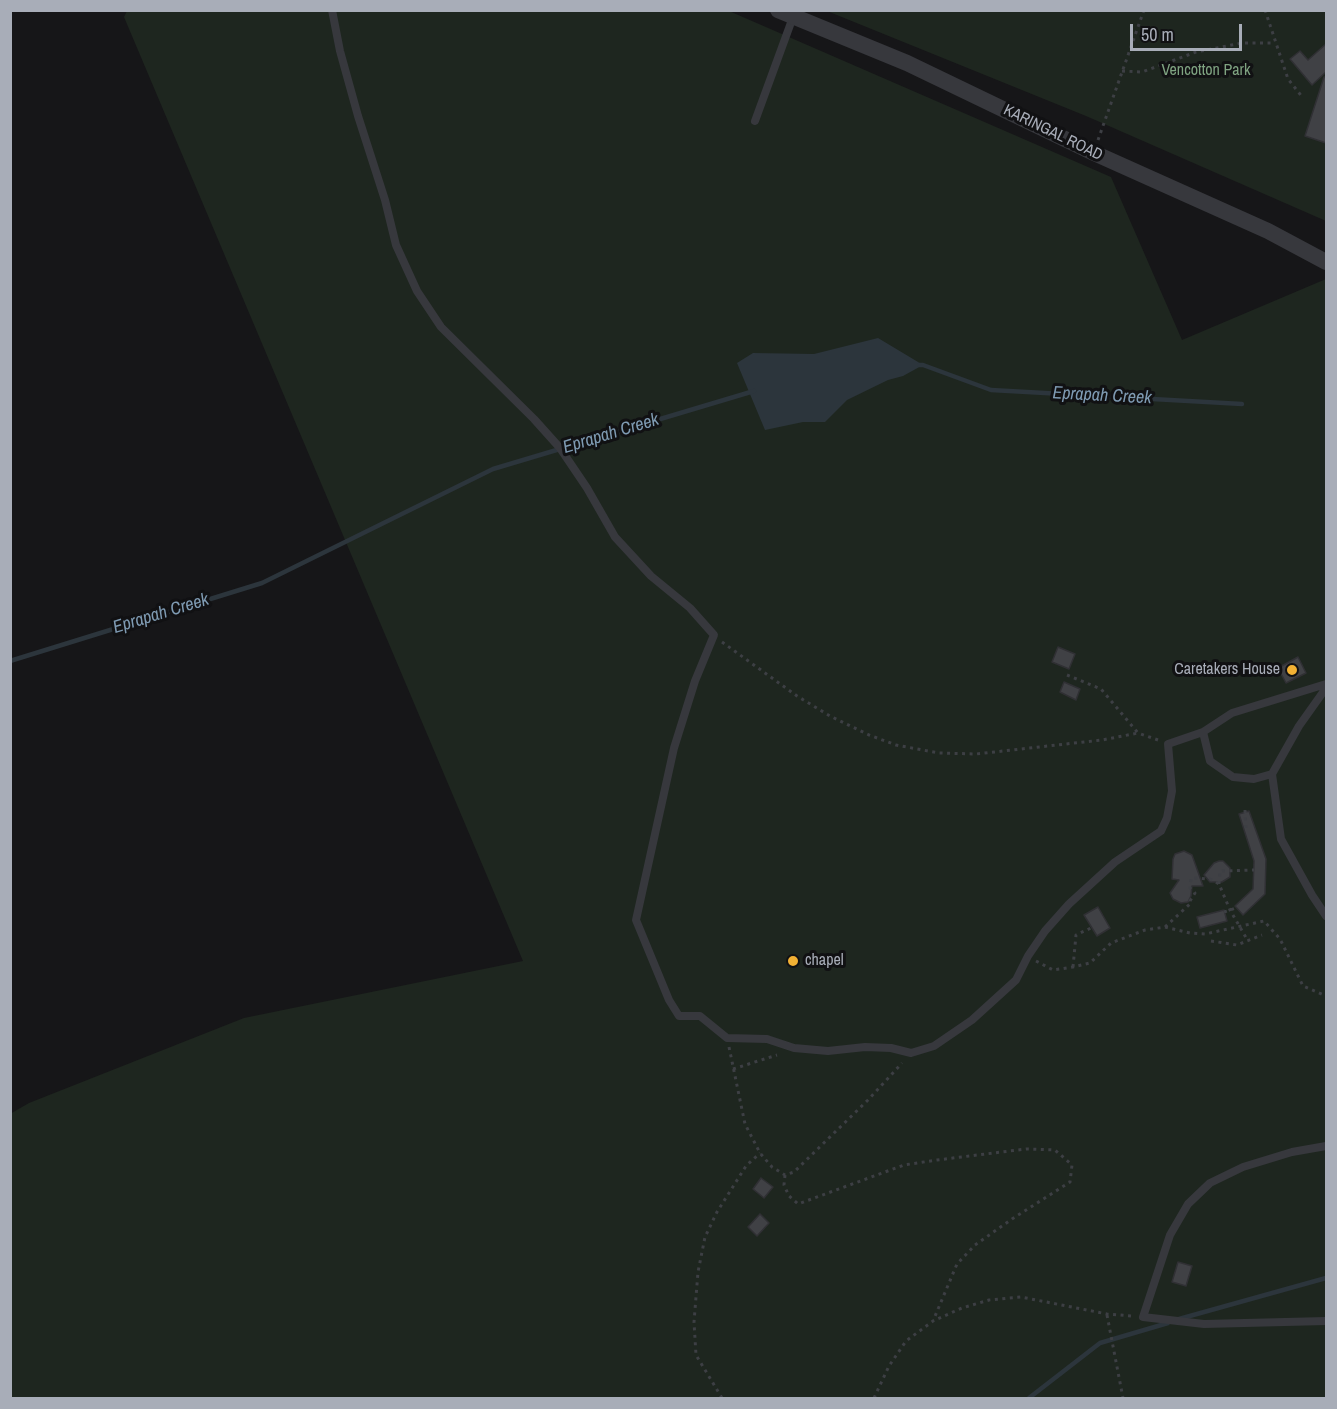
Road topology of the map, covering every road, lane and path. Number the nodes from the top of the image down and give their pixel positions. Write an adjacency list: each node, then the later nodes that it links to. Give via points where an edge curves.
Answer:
1 (332, 10): 11 (lane, via 340,51 396,245 417,291 441,327 560,448 615,537)
2 (1144, 10): 6 (path)
3 (1265, 10): 5 (path)
4 (786, 14): 8 (lane); 9 (street, KARINGAL ROAD, via 907,63)
5 (1275, 43): 6 (path, via 1242,43 1196,52 1142,72); 7 (path, via 1287,79)
6 (1122, 71): 9 (path)
7 (1303, 98)
8 (755, 121)
9 (1094, 153): 10 (street, KARINGAL ROAD, via 1268,231)
10 (1326, 262)
11 (714, 634): 15 (path, via 797,696 830,716 896,745 939,753 976,754); 35 (lane, via 674,748 636,920 679,1016 700,1016)
12 (1067, 675): 15 (path, via 1101,689)
13 (1326, 686): 14 (lane, via 1232,713); 17 (lane)
14 (1203, 732): 16 (lane); 17 (lane, via 1210,761 1233,777 1254,779)
15 (1138, 733): 16 (path)
16 (1168, 744): 32 (lane, via 1172,791 1161,831 1115,862 1069,904)
17 (1272, 774): 25 (lane, via 1281,839)
18 (1245, 810): 19 (path)
19 (1246, 830)
20 (1254, 870): 21 (path, via 1220,871)
21 (1219, 884): 23 (path); 28 (path, via 1210,879 1191,878 1190,888 1195,893 1191,903)
22 (1236, 908): 23 (path)
23 (1230, 910): 24 (path); 26 (path)
24 (1224, 912)
25 (1326, 916)
26 (1239, 926): 28 (path, via 1205,934); 31 (path); 34 (path, via 1264,921 1280,939 1303,986)
27 (1093, 927): 33 (path, via 1076,935)
28 (1165, 927): 33 (path, via 1111,943 1090,963)
29 (1262, 936): 31 (path)
30 (1211, 941): 31 (path, via 1237,945)
31 (1248, 941)
32 (1028, 956): 33 (path, via 1053,970); 37 (lane, via 1017,980 972,1020 934,1046)
33 (1073, 967)
34 (1326, 996)
35 (727, 1038): 36 (lane, via 766,1039); 38 (path)
36 (794, 1048): 37 (lane, via 828,1052 891,1048); 38 (path)
37 (911, 1053): 41 (path, via 794,1172)
38 (733, 1069): 40 (path, via 745,1124)
39 (1326, 1146): 43 (lane, via 1243,1167 1210,1183 1188,1204 1170,1235)
40 (760, 1153): 41 (path); 46 (path, via 746,1166 717,1212 705,1238 698,1272 696,1355)
41 (785, 1175): 44 (path, via 784,1185 798,1204 904,1165 1036,1149 1055,1150 1072,1165 1070,1182 975,1245 957,1264)
42 (1107, 1314): 43 (path); 44 (path, via 1021,1297 980,1303); 48 (path)
43 (1143, 1317): 45 (lane, via 1204,1324)
44 (933, 1321): 47 (path, via 906,1341)
45 (1326, 1321)
46 (722, 1398)
47 (874, 1398)
48 (1123, 1398)

